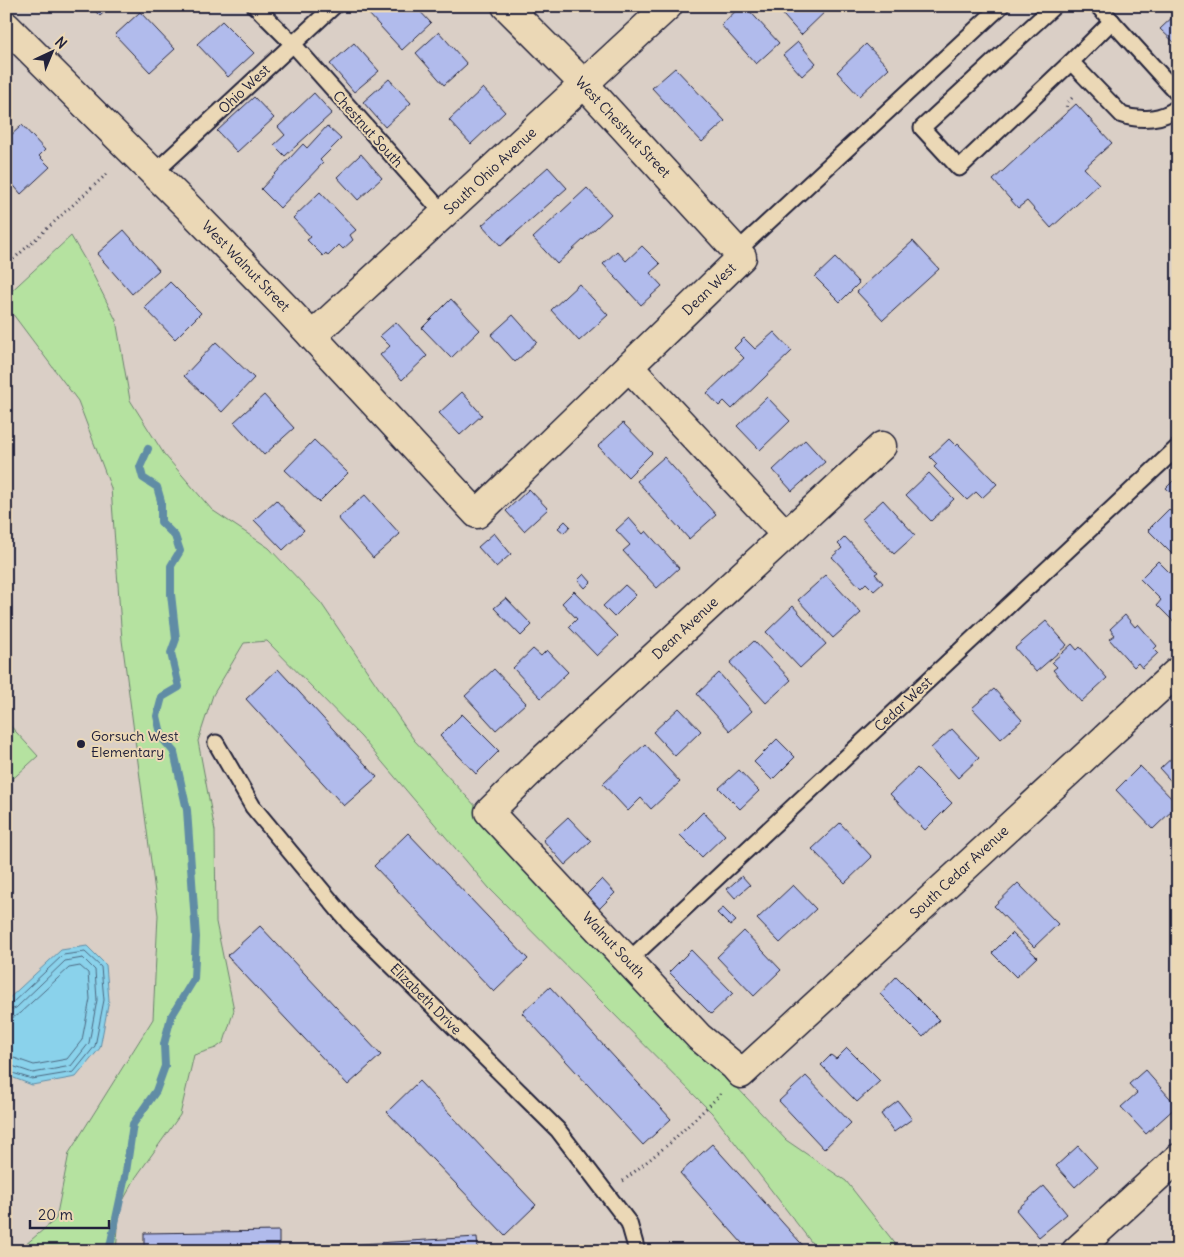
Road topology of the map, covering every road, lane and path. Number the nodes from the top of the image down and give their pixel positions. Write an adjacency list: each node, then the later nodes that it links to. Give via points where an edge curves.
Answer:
1 (255, 6): 10 (lane, Chestnut South)
2 (334, 6): 10 (lane, Ohio West)
3 (506, 6): 12 (street, West Chestnut Street)
4 (668, 6): 12 (street, South Ohio Avenue)
5 (1000, 6): 20 (lane, Dean West)
6 (1054, 6): 11 (lane, via 922,128 959,168)
7 (1098, 6): 8 (lane)
8 (1112, 21): 11 (lane); 13 (lane)
9 (6, 26): 18 (street, West Walnut Street)
10 (293, 44): 18 (lane, Ohio West); 19 (lane, Chestnut South)
11 (1071, 62): 15 (lane, via 1122,114 1133,119 1171,113)
12 (584, 84): 19 (street, South Ohio Avenue); 20 (street, West Chestnut Street)
13 (1178, 94)
14 (1075, 95): 16 (path, via 1067,103)
15 (1178, 107)
16 (1068, 111)
17 (109, 172): 21 (path)
18 (154, 173): 22 (street, West Walnut Street)
19 (444, 214): 22 (street, South Ohio Avenue)
20 (736, 251): 23 (street, Dean West, via 742,258)
21 (6, 266)
22 (312, 336): 26 (street, West Walnut Street)
23 (629, 367): 26 (street, Dean West); 27 (street)
24 (882, 446): 27 (street, Dean Avenue)
25 (1178, 447): 31 (lane, Cedar West)
26 (477, 514)
27 (786, 535): 30 (street, Dean Avenue, via 551,751)
28 (1178, 670): 32 (street, South Cedar Avenue)
29 (216, 743): 34 (lane, Elizabeth Drive, via 253,807 349,923 558,1130)
30 (490, 812): 31 (street, Walnut South)
31 (628, 961): 32 (street, Walnut South, via 700,1036)
32 (738, 1070): 34 (path, via 726,1073 720,1095 670,1143)
33 (1178, 1158): 36 (street)
34 (608, 1194): 35 (lane, Elizabeth Drive, via 630,1223)
35 (637, 1251)
36 (1076, 1251)

